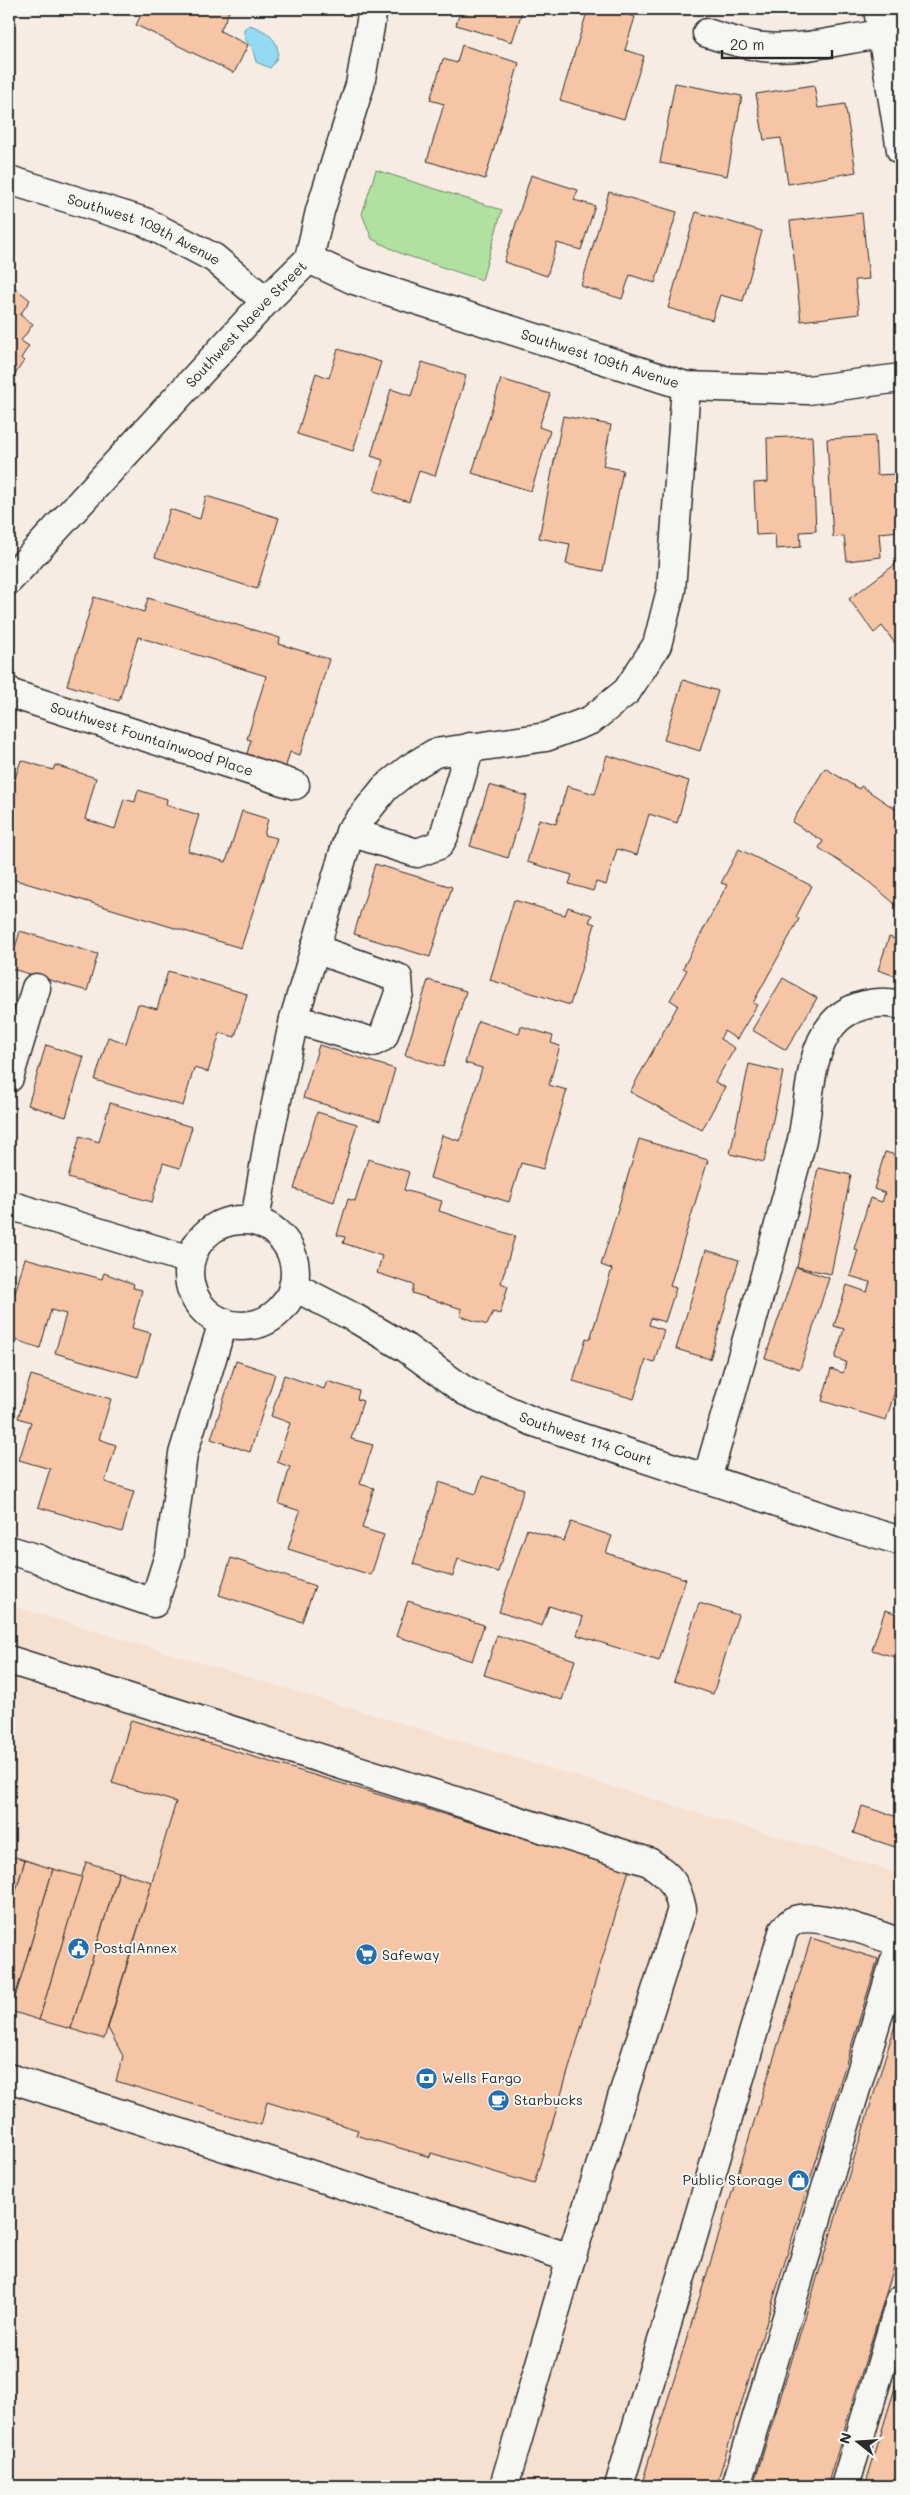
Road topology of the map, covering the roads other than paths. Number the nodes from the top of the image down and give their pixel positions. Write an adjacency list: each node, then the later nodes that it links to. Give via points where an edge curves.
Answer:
1 (373, 9): 6 (street, Southwest Naeve Street, via 360,85 320,211)
2 (880, 21): 3 (street, via 796,47 765,48); 4 (street)
3 (707, 33)
4 (901, 150)
5 (9, 180): 7 (street, Southwest 109th Avenue, via 145,222 214,258)
6 (309, 259): 7 (street, Southwest Naeve Street); 9 (street, Southwest 109th Avenue, via 354,280)
7 (266, 301): 10 (street, Southwest Naeve Street)
8 (901, 378): 9 (street, Southwest 109th Avenue, via 808,390)
9 (686, 386): 12 (street, via 671,590 657,645 627,691 591,720 546,737)
10 (9, 580)
11 (9, 691): 13 (street, Southwest Fountainwood Place)
12 (470, 747): 14 (street, via 435,752 410,768 385,788); 14 (street, via 439,844 417,853)
13 (295, 785)
14 (350, 832): 15 (street)
15 (316, 949): 18 (street); 18 (street, via 398,978 399,993 383,1037 373,1042)
16 (36, 988): 19 (street)
17 (901, 1006): 25 (street, via 874,1003 855,1008 832,1024 816,1055 802,1141)
18 (294, 1020): 21 (street)
19 (9, 1078)
20 (10, 1210): 22 (street)
21 (255, 1221): 22 (street, via 234,1220 214,1227 199,1241); 23 (street, via 274,1230 287,1245 294,1265)
22 (190, 1260): 24 (street, via 189,1280 196,1300 210,1316)
23 (293, 1286): 24 (street, via 284,1305 269,1318 249,1325); 25 (street, Southwest 114 Court, via 406,1348 464,1391 534,1422)
24 (223, 1322): 27 (street, via 183,1454 170,1552 154,1603)
25 (707, 1479): 26 (street, Southwest 114 Court)
26 (901, 1541)
27 (9, 1550)
28 (9, 1660): 31 (street, via 650,1862 664,1872 678,1889 682,1910)
29 (901, 1943): 34 (street, via 832,1921 793,1921 784,1929); 35 (street)
30 (9, 2078): 31 (street)
31 (570, 2258): 33 (street)
32 (901, 2299): 36 (street)
33 (504, 2486)
34 (619, 2486)
35 (736, 2486)
36 (845, 2486)

